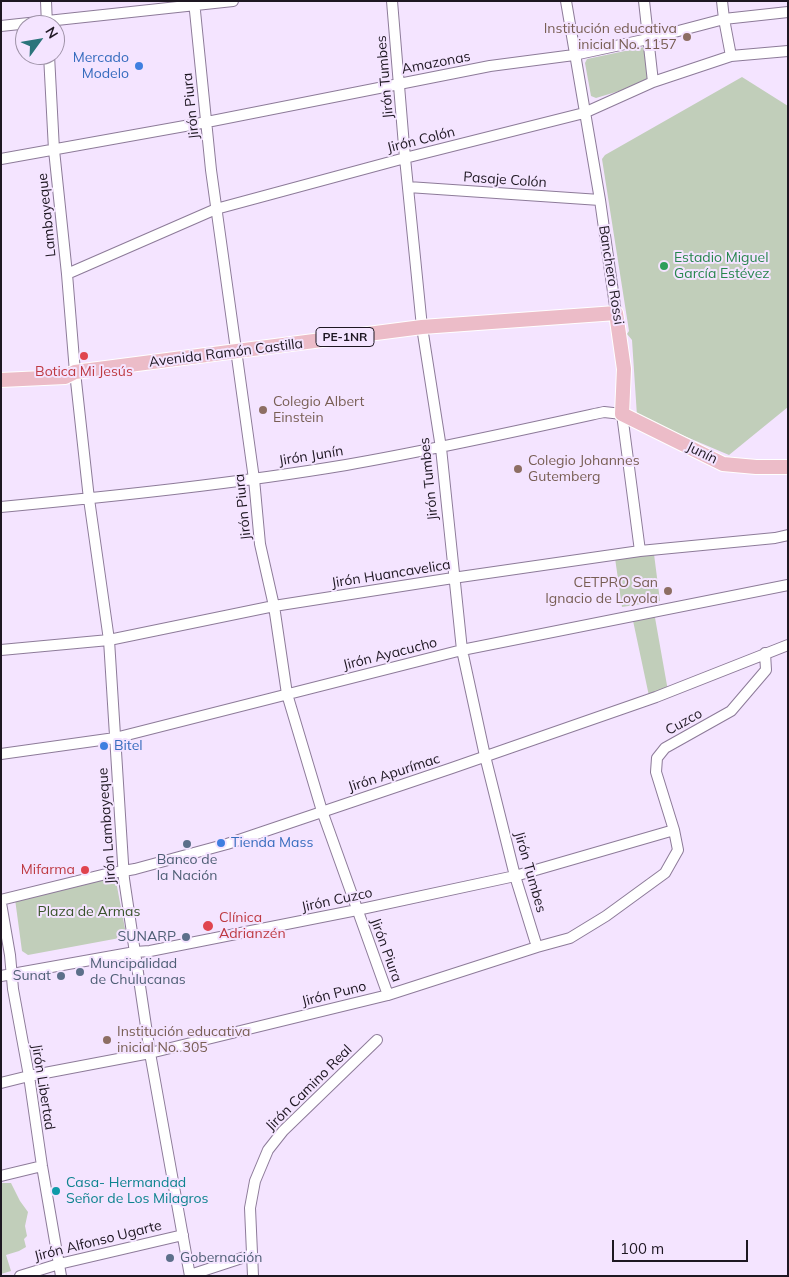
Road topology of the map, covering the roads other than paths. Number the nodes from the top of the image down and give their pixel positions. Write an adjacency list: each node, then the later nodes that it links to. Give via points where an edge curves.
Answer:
1 (46, 1): 9 (street)
2 (232, 1): 7 (street)
3 (392, 1): 20 (street, Jirón Tumbes)
4 (566, 1): 16 (street, Banchero Rossi)
5 (644, 1): 14 (street)
6 (722, 1): 10 (street)
7 (194, 4): 11 (street); 22 (street, Jirón Piura)
8 (788, 12): 10 (street, Amazonas)
9 (47, 15)
10 (724, 20): 14 (street, Amazonas); 17 (street)
11 (65, 21)
12 (15, 25): 13 (street)
13 (1, 26)
14 (648, 39): 16 (street, Amazonas); 19 (street)
15 (788, 51): 17 (street, Jirón Colón)
16 (574, 55): 20 (street, Amazonas, via 490,66); 21 (street, Banchero Rossi)
17 (731, 56): 19 (street, Jirón Colón)
18 (50, 65): 23 (street, Lambayeque)
19 (653, 82): 21 (street, Jirón Colón)
20 (400, 85): 22 (street, Amazonas); 24 (street, Jirón Tumbes)
21 (584, 113): 24 (street, Jirón Colón); 27 (street, Banchero Rossi)
22 (207, 122): 23 (street, Amazonas); 28 (street, Jirón Piura)
23 (54, 150): 25 (street, Amazonas); 29 (street, Lambayeque)
24 (405, 158): 26 (street, Jirón Tumbes); 28 (street, Jirón Colón)
25 (1, 160)
26 (408, 187): 27 (street, Pasaje Colón); 31 (street, Jirón Tumbes)
27 (600, 200): 30 (street, Banchero Rossi)
28 (216, 209): 29 (street, Jirón Colón); 32 (street, Jirón Piura)
29 (67, 274): 34 (street, Lambayeque)
30 (616, 313): 31 (main road, Avenida Ramón Castilla / PE-1NR); 36 (main road, Banchero Rossi, via 624,370)
31 (422, 327): 32 (main road, Avenida Ramón Castilla / PE-1NR); 37 (street, Jirón Tumbes)
32 (236, 351): 34 (main road, Avenida Ramón Castilla / PE-1NR); 39 (street, Jirón Piura)
33 (1, 372): 34 (main road, Avenida Ramón Castilla / PE-1NR, via 66,369)
34 (74, 372): 35 (main road, Avenida Ramón Castilla / PE-1NR, via 65,377); 40 (street, Jirón Lambayeque)
35 (1, 380)
36 (622, 414): 37 (street, Jirón Junín, via 604,412); 38 (main road, Junín, via 723,464); 43 (street, Banchero Rossi)
37 (441, 448): 39 (street, Jirón Junín); 44 (street, Jirón Tumbes)
38 (788, 466)
39 (254, 479): 40 (street, Jirón Junín); 46 (street, Jirón Piura, via 260,544)
40 (89, 499): 41 (street, Jirón Junín); 47 (street, Jirón Lambayeque)
41 (1, 507)
42 (788, 535): 43 (street, Jirón Huancavelica)
43 (640, 551): 44 (street, Jirón Huancavelica)
44 (453, 578): 46 (street, Jirón Huancavelica); 50 (street, Jirón Tumbes)
45 (788, 585): 50 (street, Jirón Ayacucho)
46 (274, 606): 47 (street, Jirón Huancavelica); 52 (street, Jirón Piura)
47 (109, 640): 49 (street, Jirón Huancavelica); 53 (street, Jirón Lambayeque)
48 (788, 646): 51 (street, Jirón Apurímac)
49 (1, 650)
50 (462, 650): 52 (street, Jirón Ayacucho); 55 (street, Jirón Tumbes)
51 (766, 654): 55 (street, Jirón Apurímac, via 656,697); 57 (street, Cuzco, via 766,670 731,711 665,748 657,758 656,772)
52 (287, 694): 53 (street, Jirón Ayacucho); 56 (street, Jirón Piura)
53 (115, 738): 54 (street, Jirón Ayacucho); 58 (street, Jirón Lambayeque)
54 (1, 754)
55 (485, 756): 56 (street, Jirón Apurímac); 59 (street, Jirón Tumbes)
56 (322, 811): 58 (street, Jirón Apurímac, via 227,844); 61 (street, Jirón Piura)
57 (674, 830): 59 (street, Jirón Cuzco); 62 (street, Jirón Puno, via 678,850 665,873 570,938)
58 (123, 870): 60 (street, Jirón Apurímac); 63 (street, Jirón Lambayeque)
59 (515, 876): 61 (street, Jirón Cuzco); 62 (street, Jirón Tumbes)
60 (1, 902): 64 (street, Jirón Libertad)
61 (357, 910): 63 (street, Jirón Cuzco); 65 (street, Jirón Piura)
62 (537, 947): 65 (street, Jirón Puno)
63 (135, 952): 64 (street, Jirón Cuzco); 67 (street, Jirón Lambayeque)
64 (7, 975): 68 (street, Jirón Libertad, via 13,989)
65 (388, 995): 67 (street, Jirón Puno)
66 (377, 1040): 73 (street, Jirón Camino Real, via 283,1131 268,1150 255,1181 250,1208)
67 (150, 1053): 68 (street, Jirón Puno); 72 (street, Jirón Lambayeque)
68 (29, 1076): 69 (street, Jirón Puno); 70 (street, Jirón Libertad)
69 (1, 1084)
70 (42, 1166): 71 (street); 74 (street, Jirón Libertad)
71 (1, 1176)
72 (183, 1235): 74 (street, Jirón Alfonso Ugarte); 75 (street, Jirón Lambayeque)
73 (251, 1255): 75 (street); 78 (street, Jirón Camino Real)
74 (59, 1264): 76 (street, Jirón Alfonso Ugarte); 77 (street, Jirón Libertad)
75 (190, 1275)
76 (20, 1276)
77 (61, 1276)
78 (253, 1276)

